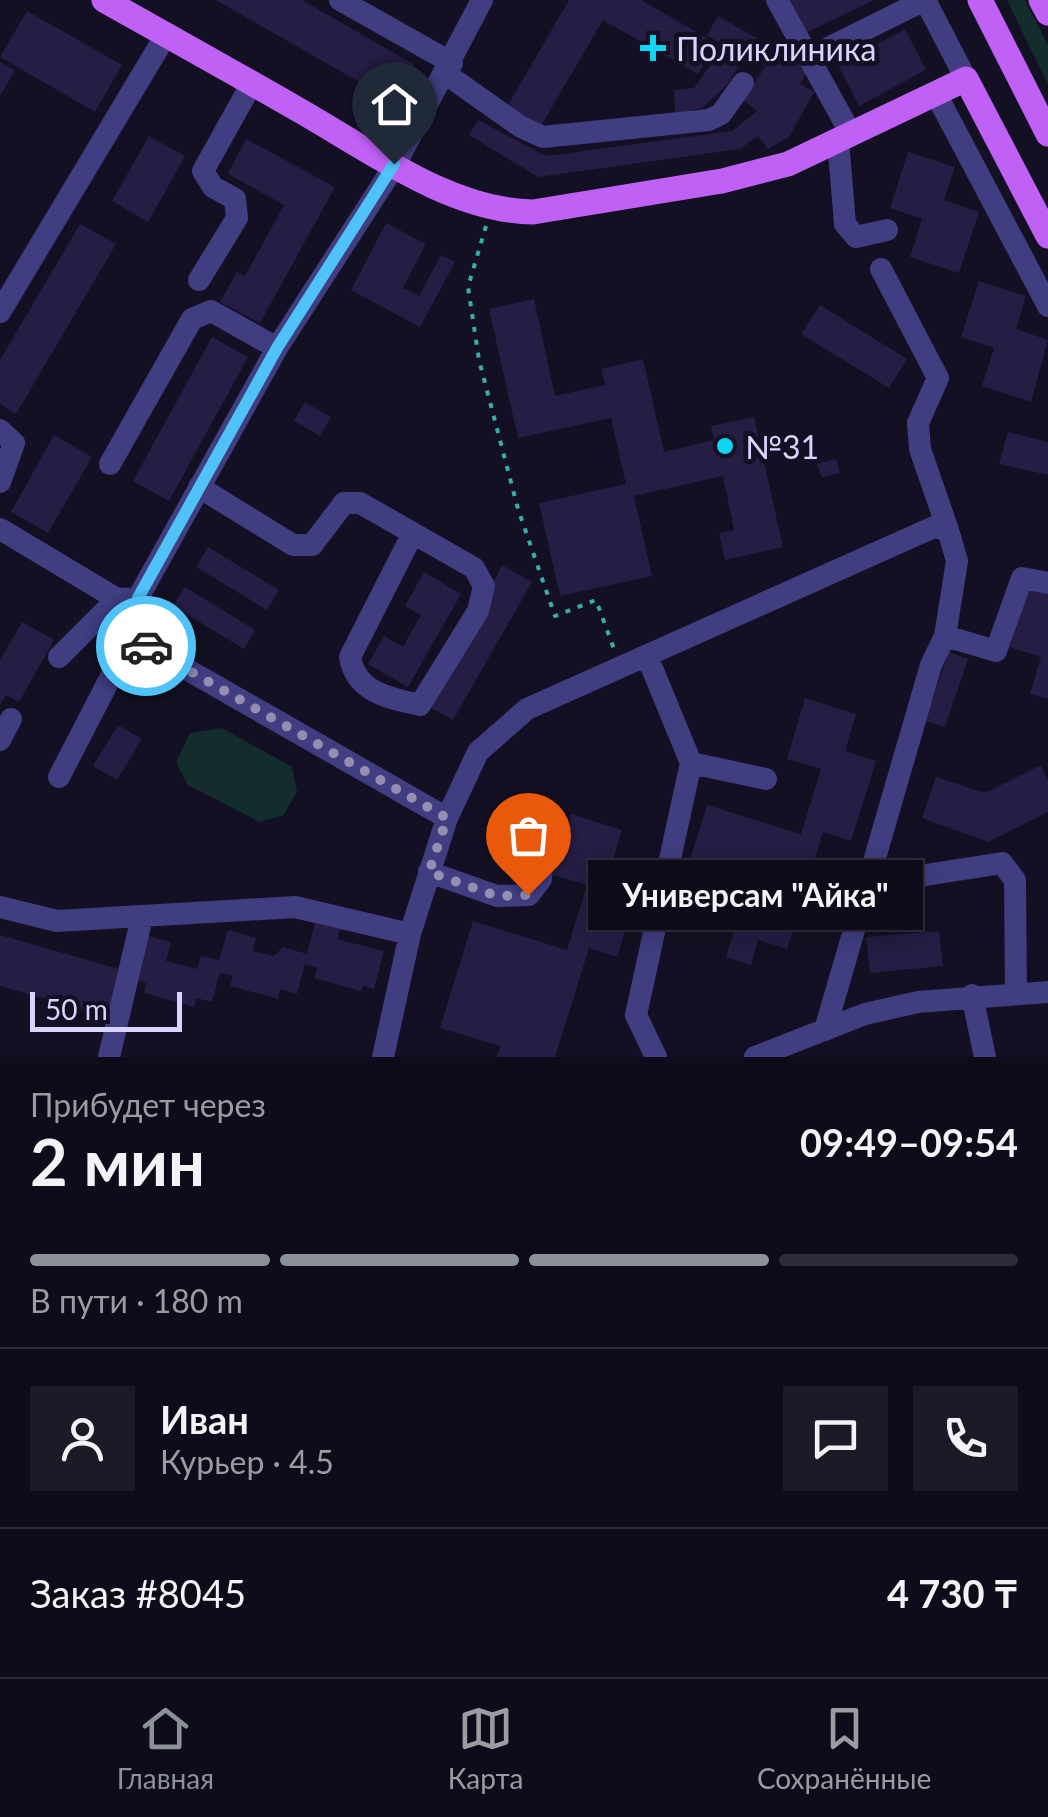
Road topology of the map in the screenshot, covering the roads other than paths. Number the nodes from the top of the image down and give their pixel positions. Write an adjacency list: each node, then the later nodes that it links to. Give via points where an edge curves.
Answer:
1 (104, 0): 9 (main road)
2 (340, 0): 11 (street)
3 (482, 0): 11 (street)
4 (777, 0): 17 (street)
5 (925, 0): 10 (street); 12 (street)
6 (980, 0): 16 (main road)
7 (1042, 0): 8 (main road)
8 (1048, 13)
9 (166, 35): 13 (main road); 24 (street)
10 (822, 51)
11 (449, 68): 14 (street, via 521,128 543,137 709,120); 18 (street)
12 (966, 79): 15 (main road); 20 (main road)
13 (252, 83): 18 (main road); 22 (street, via 203,171 234,200 237,218)
14 (743, 83)
15 (937, 96): 17 (main road); 23 (street)
16 (1048, 134)
17 (844, 137): 18 (main road, via 788,164 722,182 533,212 491,207); 19 (street, via 845,224 856,237)
18 (394, 164): 25 (street)
19 (887, 230)
20 (1048, 236)
21 (881, 269): 31 (street, via 938,378 918,423 920,449)
22 (199, 280)
23 (1048, 306)
24 (0, 312)
25 (277, 348): 27 (street, via 211,311 192,319); 29 (street)
26 (0, 430): 28 (street, via 14,444)
27 (110, 464)
28 (0, 482)
29 (199, 487): 32 (street, via 293,545 312,545 344,503 360,503); 34 (street)
30 (0, 530): 34 (street)
31 (948, 530): 35 (street, via 957,561); 37 (street, via 934,527)
32 (414, 534): 32 (street, via 474,568 484,586 478,611 420,705 376,694 352,671 350,657)
33 (1048, 582): 35 (street, via 1022,578 996,651)
34 (127, 598): 36 (street); 38 (street)
35 (945, 636): 45 (street, via 931,665)
36 (139, 642): 40 (street, via 112,672); 42 (street)
37 (647, 656): 39 (street); 42 (street, via 528,709 478,752)
38 (59, 657)
39 (690, 763): 41 (street); 56 (street, via 636,1016)
40 (59, 777)
41 (766, 779)
42 (447, 818): 44 (street)
43 (546, 826): 44 (street, via 542,878 528,895 497,896)
44 (429, 872): 48 (street)
45 (870, 884): 50 (street, via 1002,863 1015,880); 52 (street)
46 (0, 908): 47 (street, via 56,921)
47 (142, 917): 48 (street, via 296,907); 54 (street)
48 (410, 934): 55 (street)
49 (1048, 992): 50 (street)
50 (1016, 993): 51 (street)
51 (972, 996): 52 (street, via 918,1002); 58 (street)
52 (825, 1030): 53 (street)
53 (800, 1050): 57 (street)
54 (109, 1057)
55 (383, 1057)
56 (656, 1057)
57 (756, 1057)
58 (984, 1057)

